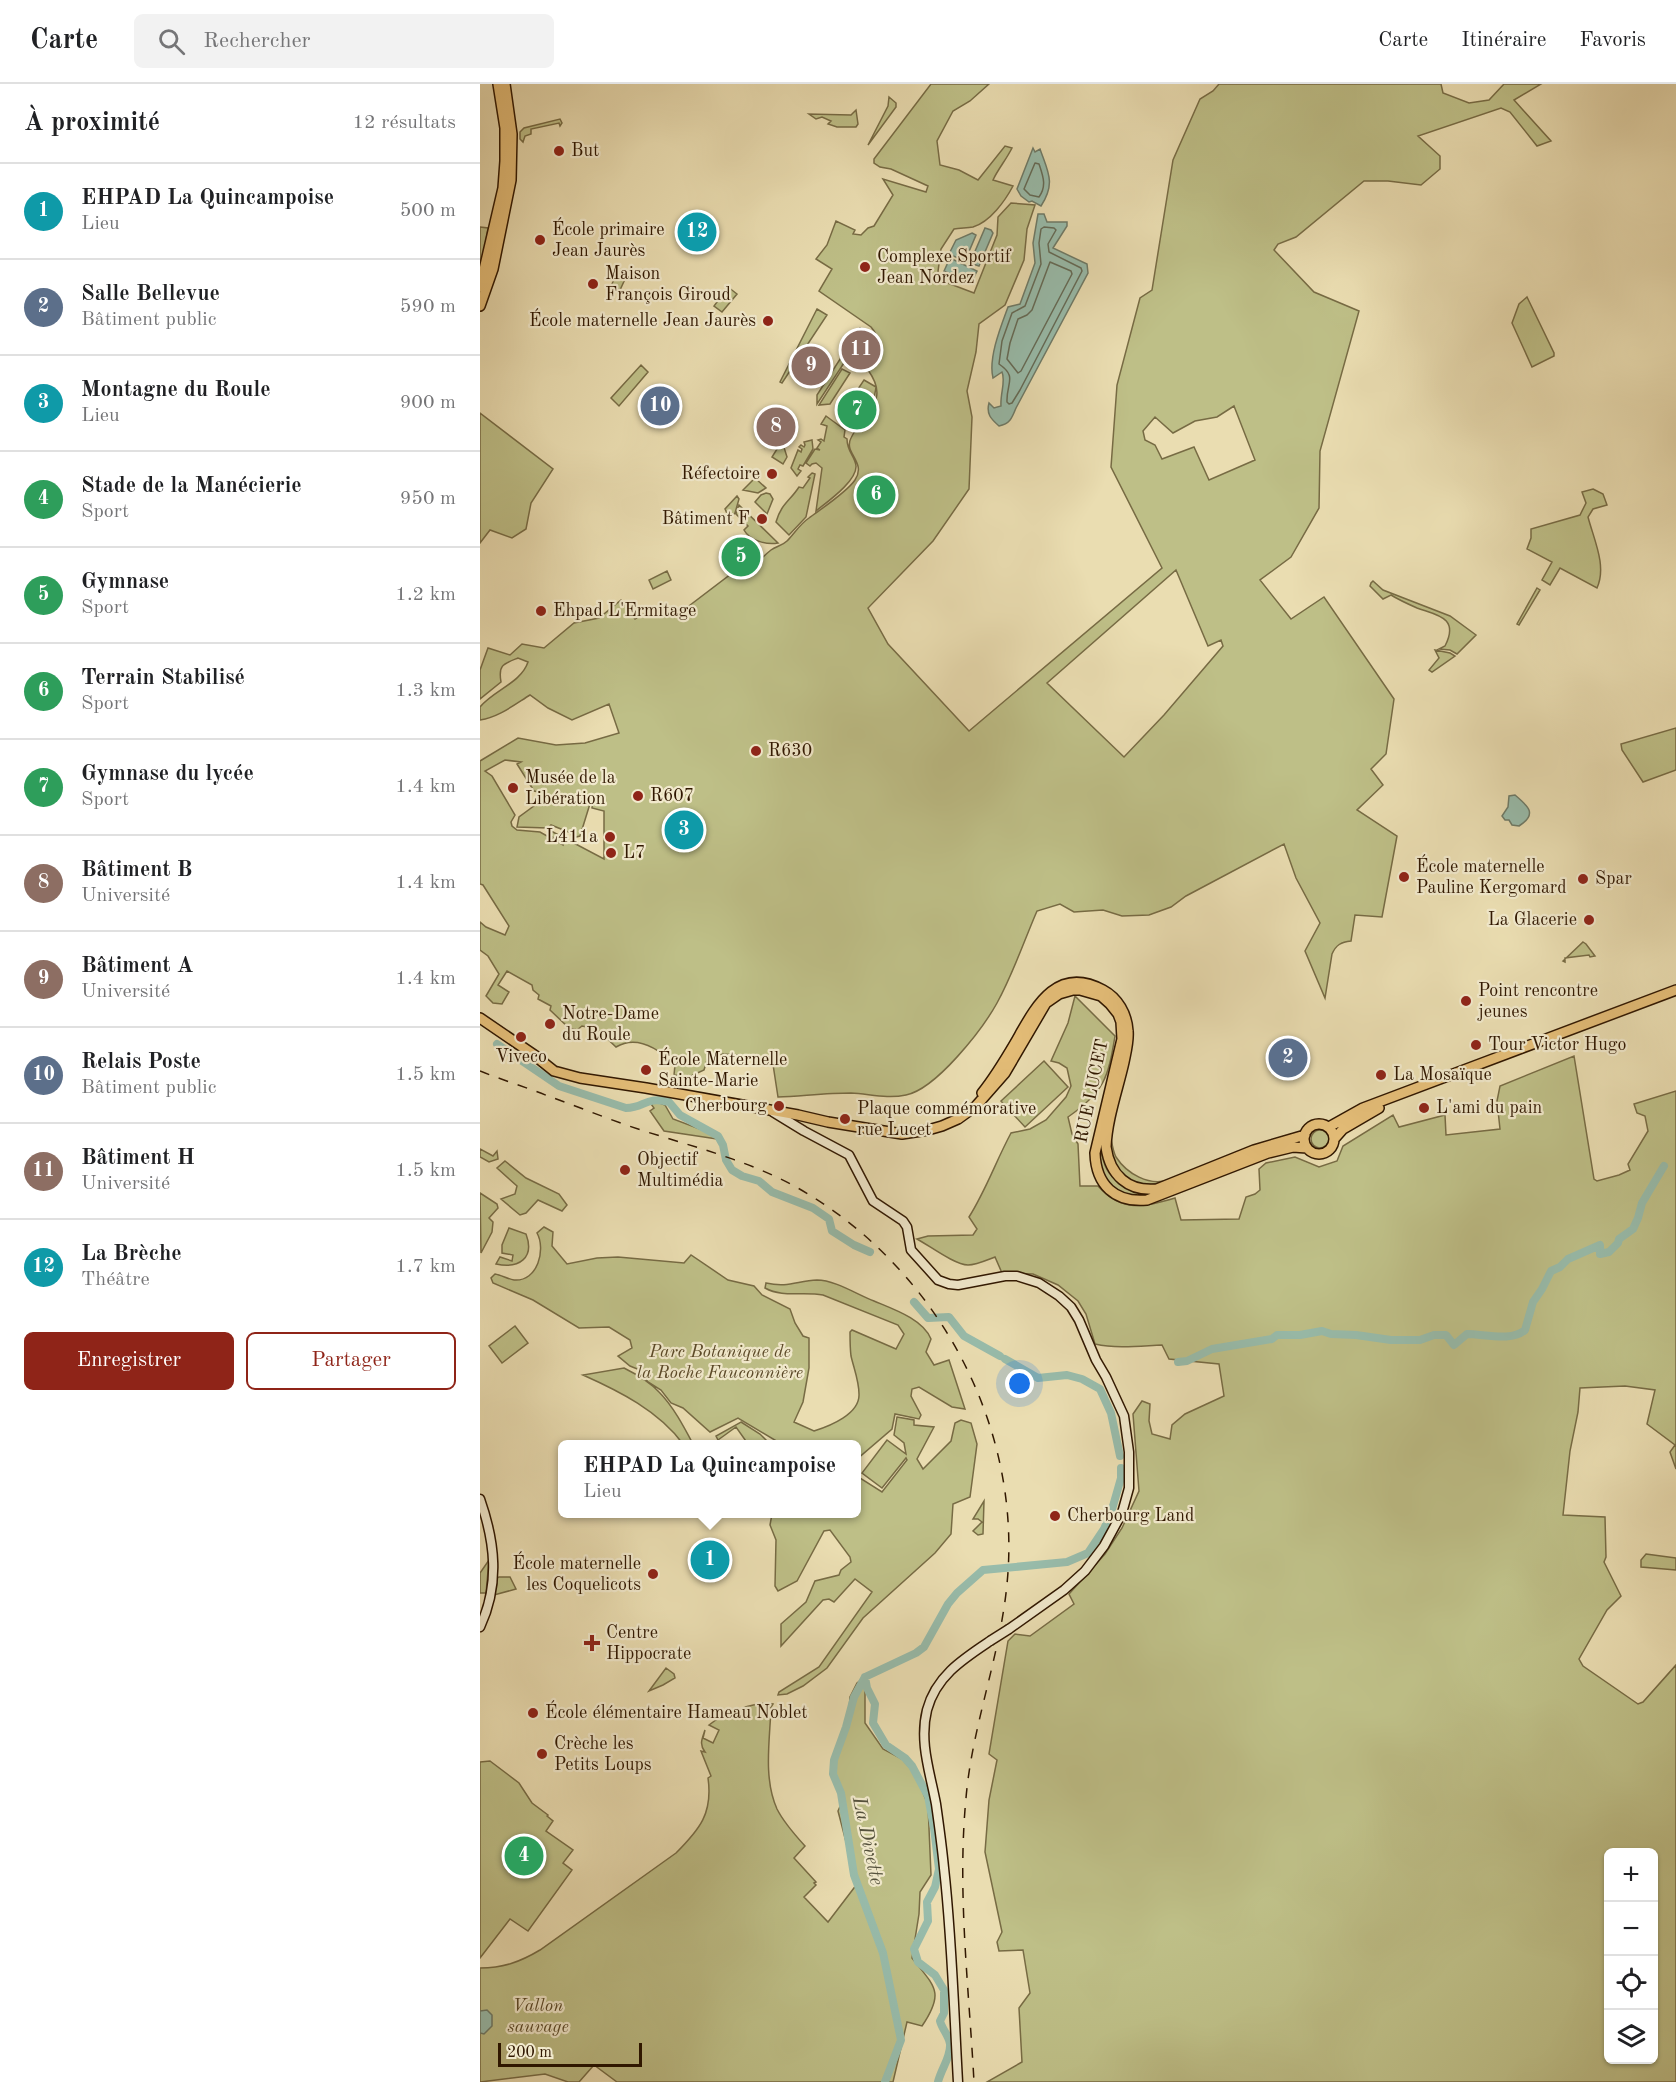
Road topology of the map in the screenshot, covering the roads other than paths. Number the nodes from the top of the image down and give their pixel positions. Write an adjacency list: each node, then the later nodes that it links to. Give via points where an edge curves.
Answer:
1 (499, 84): 3 (main road)
2 (505, 84): 3 (main road)
3 (508, 127): 4 (main road, via 503,188); 5 (main road, via 513,161 509,196 493,269)
4 (480, 287)
5 (480, 306)
6 (1676, 990): 13 (main road, via 1373,1104)
7 (1676, 995): 15 (main road, via 1377,1109)
8 (480, 1018): 10 (main road)
9 (480, 1023): 10 (main road)
10 (521, 1047): 11 (main road, RUE LUCET, via 552,1070 570,1076)
11 (773, 1112): 12 (main road, RUE LUCET); 19 (main road, bridge, via 849,1155 873,1201 903,1221 911,1250 939,1280 958,1285 1005,1276 1025,1277 1059,1296 1079,1320 1124,1416 1129,1488 1122,1513 1104,1546 1064,1590 949,1671 933,1694 925,1723 926,1763 945,1872)
12 (821, 1119): 14 (main road, RUE LUCET, via 897,1130 949,1119 971,1105 988,1086 1042,998 1054,989 1079,983 1108,993 1127,1021 1126,1050 1106,1147 1113,1170 1127,1184 1157,1189 1254,1150); 16 (main road, RUE LUCET, via 902,1134 934,1129 958,1119 999,1082 1046,1003 1059,994 1080,990 1101,996 1120,1022 1122,1039 1095,1153 1101,1179 1114,1193 1132,1200 1147,1200 1268,1153)
13 (1329, 1128): 14 (main road, via 1315,1124); 15 (main road)
14 (1305, 1135): 16 (main road)
15 (1335, 1138): 16 (main road, via 1325,1153)
16 (1307, 1148)
17 (480, 1499): 18 (main road, via 494,1564 491,1596)
18 (480, 1627)
19 (958, 2082)

